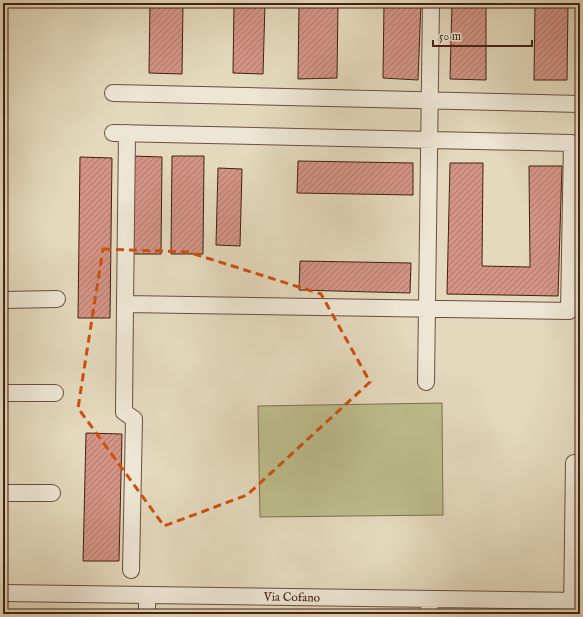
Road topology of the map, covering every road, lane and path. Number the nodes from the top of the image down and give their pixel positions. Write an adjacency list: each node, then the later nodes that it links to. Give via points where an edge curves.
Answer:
1 (431, 3): 3 (street)
2 (113, 93): 3 (street)
3 (430, 100): 4 (street); 5 (street)
4 (580, 104)
5 (429, 140): 8 (street, via 120,133); 9 (street); 9 (street, via 572,143 569,311)
6 (57, 299): 7 (street)
7 (3, 300)
8 (125, 304): 9 (street); 16 (street, via 124,412 134,419)
9 (427, 309): 10 (street)
10 (426, 382)
11 (3, 392): 12 (street)
12 (55, 393)
13 (574, 463): 19 (street)
14 (3, 492): 15 (street)
15 (52, 493)
16 (131, 570)
17 (3, 593): 18 (street, Via Cofano)
18 (147, 595): 20 (street, Via Cofano); 21 (street)
19 (575, 605): 20 (street, Via Cofano)
20 (429, 606)
21 (147, 614)

